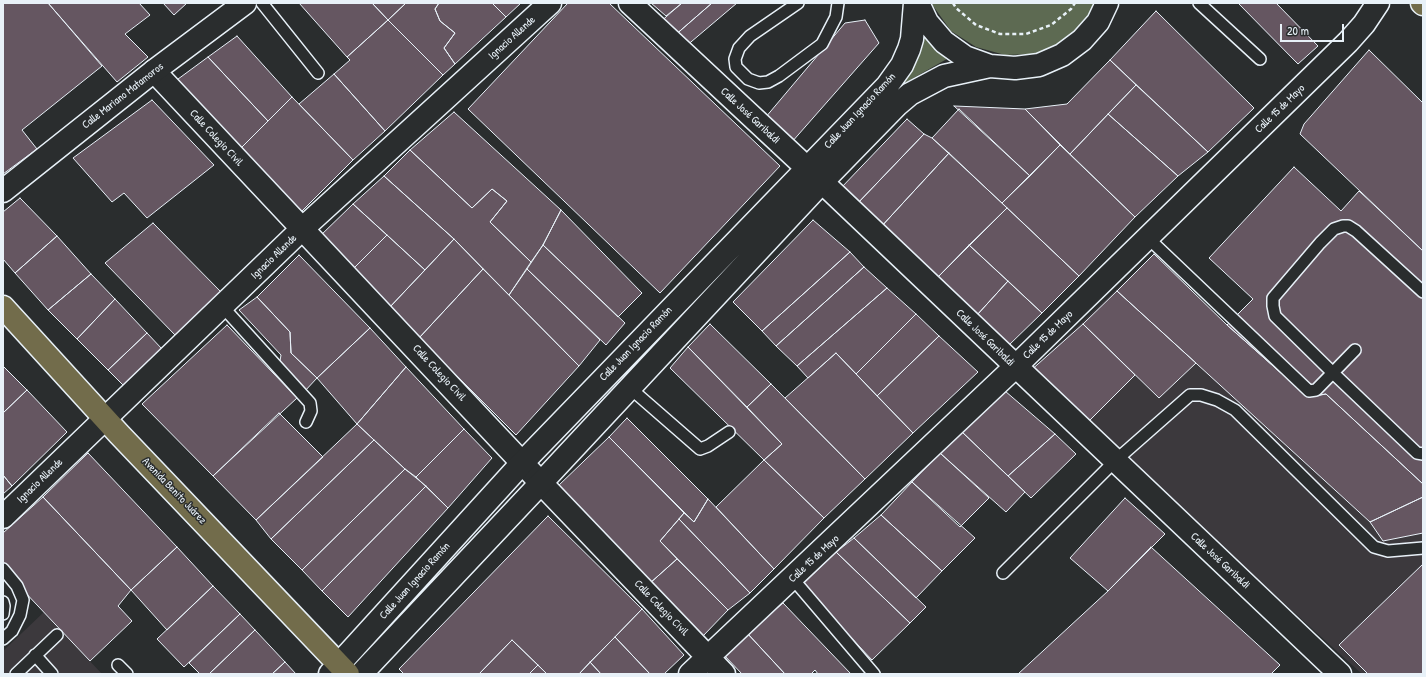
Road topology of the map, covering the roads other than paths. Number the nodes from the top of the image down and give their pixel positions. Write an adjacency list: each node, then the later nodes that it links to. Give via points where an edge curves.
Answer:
1 (245, 3): 13 (street, Calle Mariano Matamoros)
2 (262, 3): 14 (lane)
3 (550, 3): 17 (street, Ignacio Allende)
4 (630, 3): 15 (street, Calle José Garibaldi)
5 (798, 3): 6 (lane, via 750,36 739,48 735,59 736,67 748,79 758,84 768,82 822,44 836,17)
6 (838, 3)
7 (916, 3): 12 (street, via 927,22 944,42 965,57); 15 (street, Calle Juan Ignacio Ramón, via 912,39 902,65)
8 (1107, 3): 12 (street, via 1098,22 1082,40 1062,55 1039,65 1014,68)
9 (1199, 3): 11 (lane)
10 (1378, 3): 18 (street, Calle 15 de Mayo, via 1348,42)
11 (1260, 59)
12 (990, 66): 15 (street, Calle Juan Ignacio Ramón, via 944,76 910,94)
13 (154, 71): 16 (street, Calle Mariano Matamoros); 17 (street, Calle Colegio Civil)
14 (318, 73)
15 (814, 175): 23 (street, Calle José Garibaldi); 25 (street, Calle Juan Ignacio Ramón); 31 (street, Calle Juan Ignacio Ramón)
16 (3, 190)
17 (302, 229): 20 (street, Ignacio Allende); 31 (street, Calle Colegio Civil)
18 (1147, 238): 23 (street, Calle 15 de Mayo); 24 (lane, via 1309,391 1316,390)
19 (1423, 292): 24 (lane, via 1356,231 1348,226 1334,229 1281,288 1274,298 1273,306 1275,316)
20 (222, 306): 26 (street, Ignacio Allende); 27 (lane, via 310,403 311,411)
21 (3, 307): 26 (main road, Avenida Benito Juárez)
22 (1355, 350): 24 (lane)
23 (1015, 367): 30 (street, Calle José Garibaldi); 37 (street, Calle 15 de Mayo)
24 (1333, 373): 29 (lane, via 1417,453)
25 (630, 388): 28 (lane, via 700,449); 32 (street, Calle Juan Ignacio Ramón)
26 (105, 418): 33 (street, Ignacio Allende); 45 (main road, Avenida Benito Juárez)
27 (306, 422)
28 (728, 432)
29 (1423, 454)
30 (1115, 461): 34 (lane, via 1190,395 1201,395 1235,410 1374,547 1388,551); 36 (lane); 53 (street, Calle José Garibaldi)
31 (523, 462): 32 (street, Calle Colegio Civil); 45 (street, Calle Juan Ignacio Ramón)
32 (541, 483): 43 (street, Calle Colegio Civil); 49 (street, Calle Juan Ignacio Ramón)
33 (3, 517)
34 (1423, 548)
35 (3, 569): 41 (lane, via 17,586 23,600 20,615 12,631)
36 (1003, 572)
37 (793, 579): 43 (street, Calle 15 de Mayo); 52 (lane)
38 (3, 602): 39 (lane)
39 (3, 614)
40 (57, 635): 42 (lane)
41 (3, 639)
42 (35, 656): 46 (lane); 47 (lane)
43 (708, 657): 50 (street, Calle 15 de Mayo); 51 (street, Calle Colegio Civil)
44 (118, 665): 48 (lane)
45 (339, 671)
46 (16, 674)
47 (52, 674)
48 (127, 674)
49 (361, 674)
50 (690, 674)
51 (724, 674)
52 (874, 674)
53 (1340, 674)

